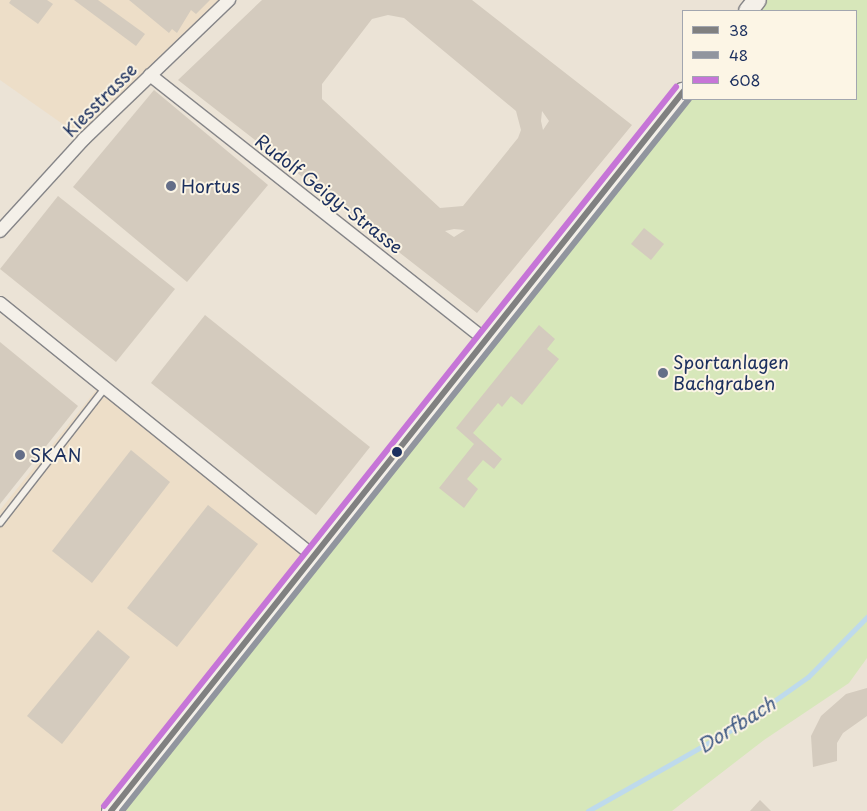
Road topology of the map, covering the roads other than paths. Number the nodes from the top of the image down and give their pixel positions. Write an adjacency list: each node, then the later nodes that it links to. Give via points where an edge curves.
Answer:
1 (229, 0): 4 (street, Kiesstrasse)
2 (757, 0): 3 (street)
3 (749, 10)
4 (150, 75): 6 (street, Kiesstrasse, via 84,139); 8 (street, Rudolf Geigy-Strasse)
5 (682, 93): 8 (street)
6 (0, 231)
7 (0, 303): 9 (street)
8 (486, 340): 11 (street)
9 (105, 388): 10 (lane); 11 (street)
10 (0, 523)
11 (314, 556): 12 (street)
12 (111, 811)

